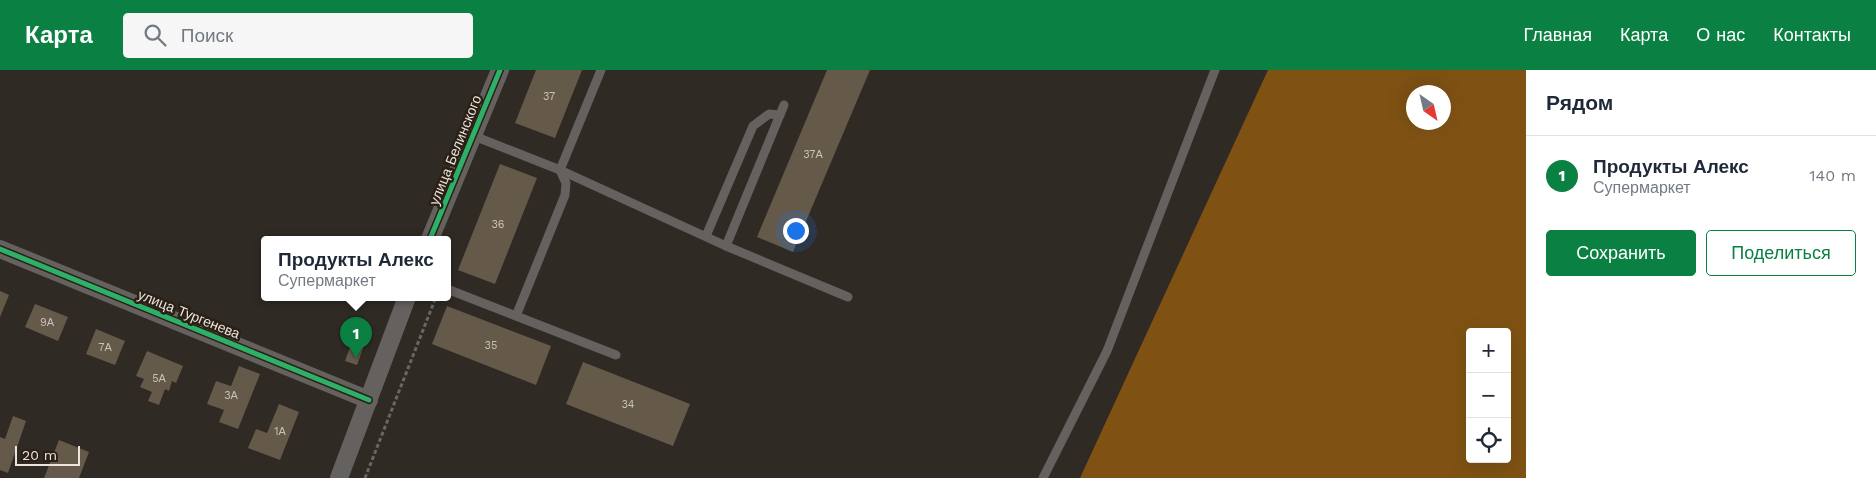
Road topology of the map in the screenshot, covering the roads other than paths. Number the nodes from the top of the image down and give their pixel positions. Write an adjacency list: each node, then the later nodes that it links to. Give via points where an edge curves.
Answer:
1 (500, 70): 6 (street, улица Белинского)
2 (601, 70): 7 (lane)
3 (1215, 70): 19 (lane, via 1107,351)
4 (784, 105): 5 (lane)
5 (780, 115): 9 (lane, via 769,114 753,126); 10 (lane)
6 (474, 136): 7 (lane); 8 (street, улица Белинского)
7 (560, 170): 9 (lane); 15 (lane, via 566,183 565,195)
8 (431, 236)
9 (706, 236): 10 (lane)
10 (726, 246): 13 (lane)
11 (0, 249): 17 (street, улица Тургенева)
12 (451, 291): 15 (lane)
13 (848, 297)
14 (406, 301): 17 (street)
15 (516, 316): 16 (lane)
16 (616, 354)
17 (370, 400): 18 (street)
18 (339, 478)
19 (1043, 478)

